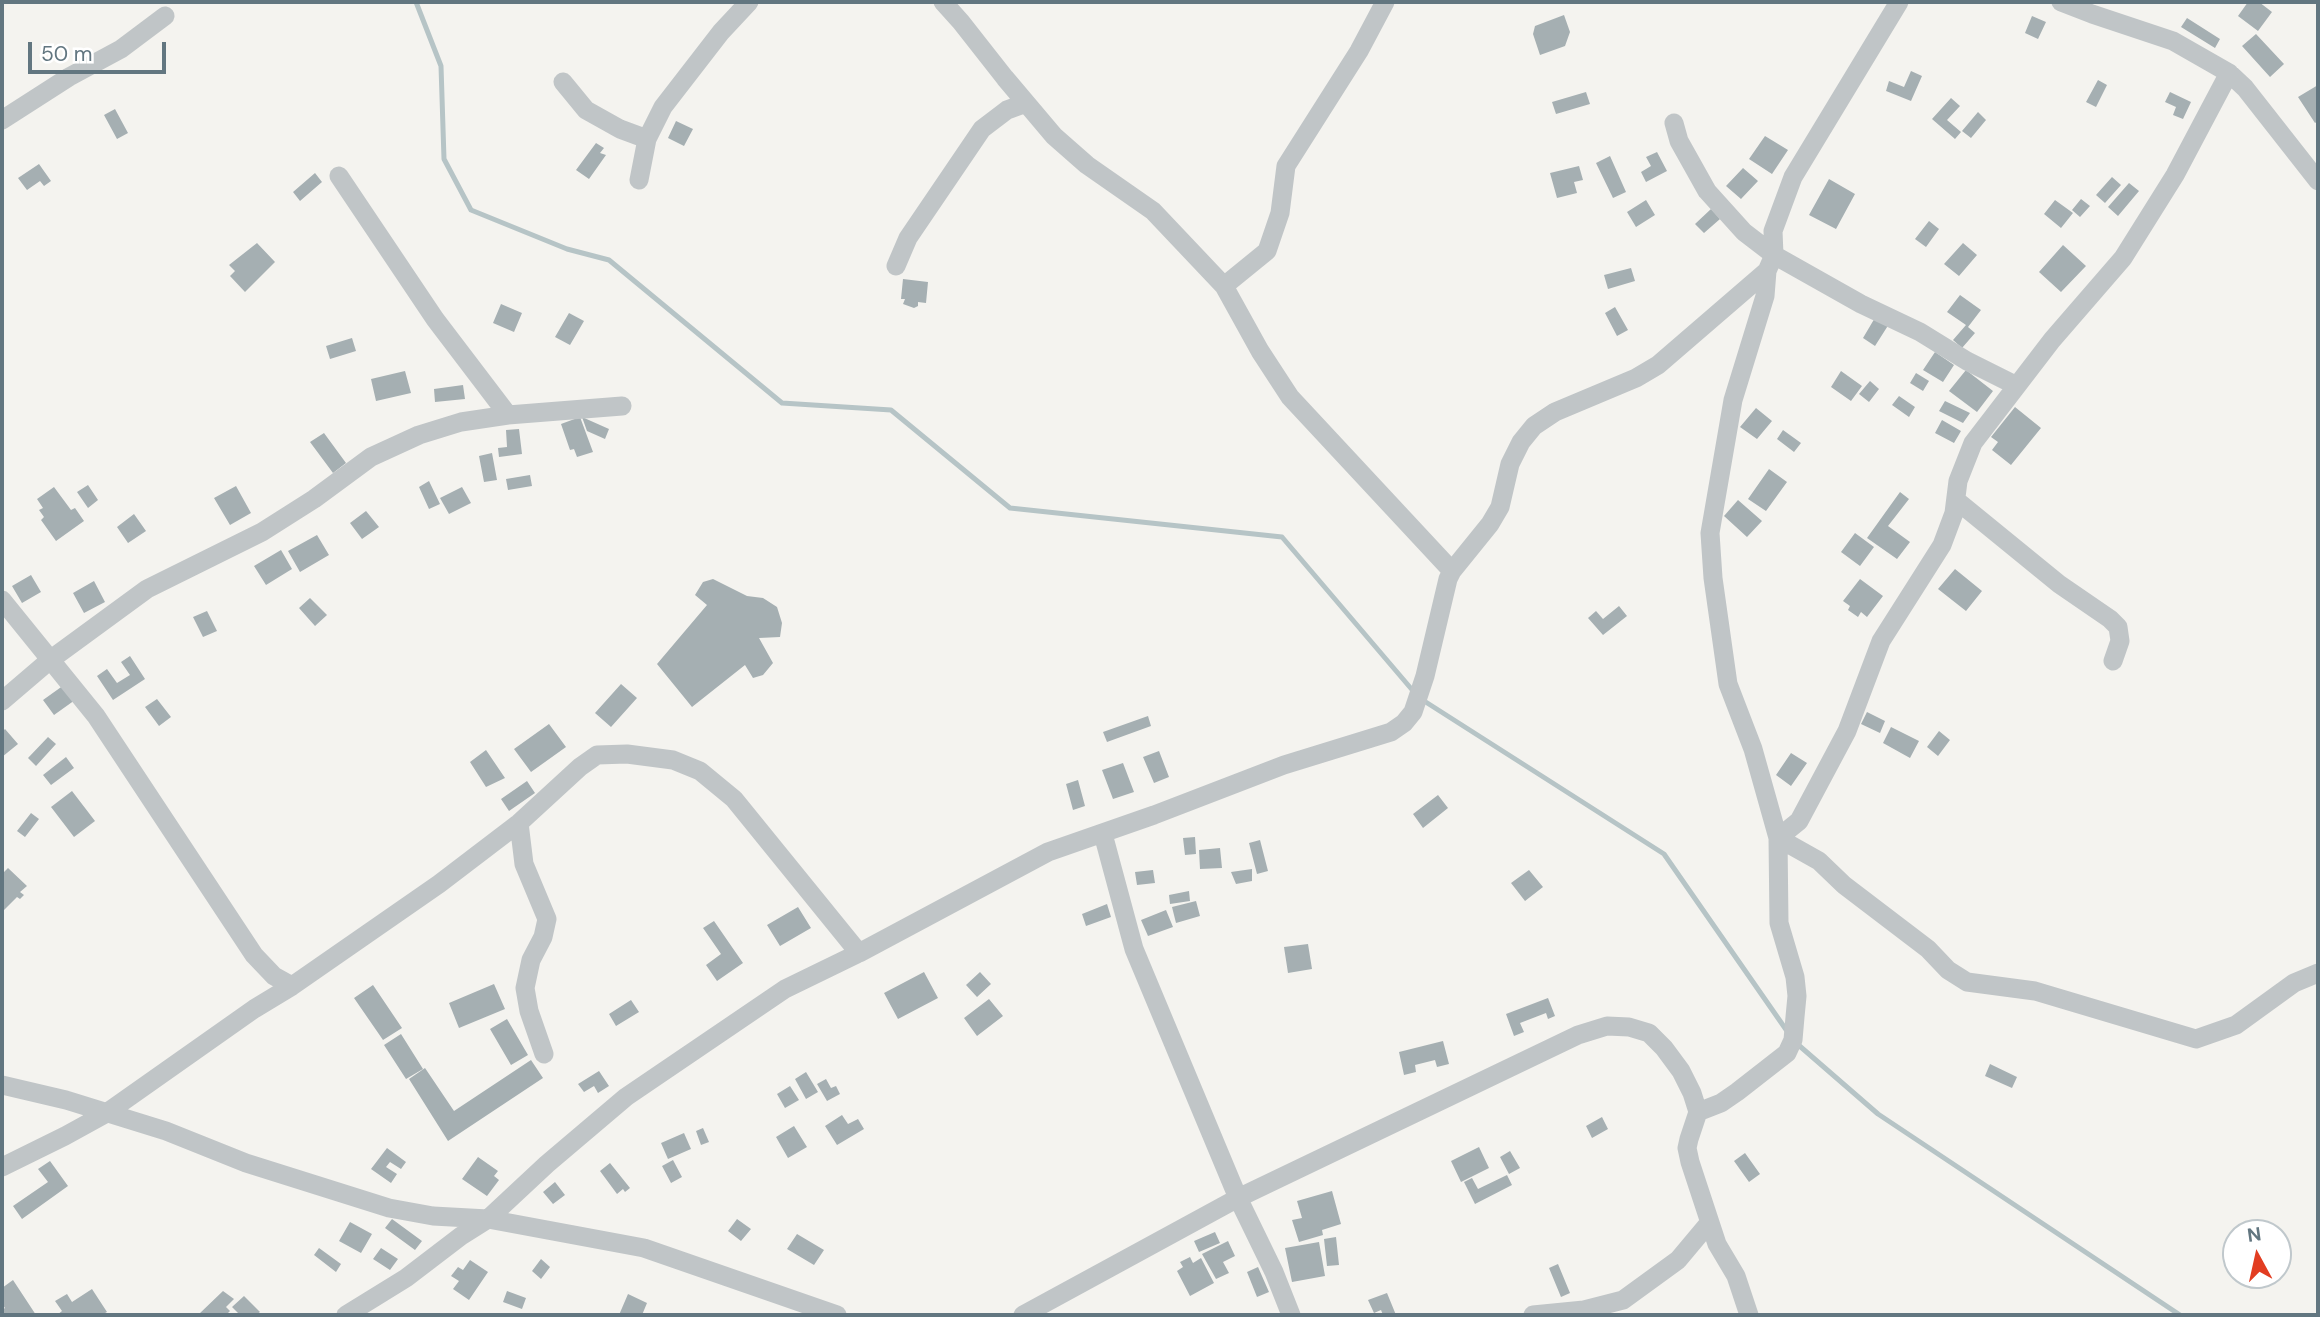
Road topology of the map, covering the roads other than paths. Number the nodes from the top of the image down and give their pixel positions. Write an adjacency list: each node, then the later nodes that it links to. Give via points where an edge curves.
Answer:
1 (748, 2): 12 (street, via 663,107)
2 (943, 2): 9 (street)
3 (1385, 2): 18 (street, via 1286,166 1280,213 1267,251)
4 (1899, 2): 16 (street, via 1793,177 1773,231)
5 (2061, 2): 7 (street, via 2173,41)
6 (165, 16): 10 (street, via 121,49)
7 (2229, 73): 15 (street); 19 (street, via 2175,176 2123,258)
8 (563, 82): 12 (street, via 586,110)
9 (1026, 103): 17 (street, via 1007,110 982,129 908,238); 18 (street, via 1087,165 1153,211)
10 (2, 120)
11 (1674, 124): 16 (street, via 1707,191)
12 (647, 139): 14 (street)
13 (339, 176): 21 (street, via 435,319)
14 (639, 180)
15 (2318, 181)
16 (1770, 263): 19 (street, via 1920,332); 23 (street, via 1658,365 1534,426 1510,464 1500,506 1490,524); 30 (street, via 1765,296 1733,400 1710,533 1728,684 1753,749)
17 (896, 266)
18 (1224, 286): 23 (street, via 1290,397)
19 (2015, 385): 22 (street, via 1973,443 1958,481)
20 (621, 406): 21 (street)
21 (508, 415): 25 (street, via 461,422 370,457 262,531 147,589)
22 (1956, 500): 26 (street, via 2118,627 2120,641); 30 (street, via 1942,545 1881,641 1842,740 1799,821)
23 (1452, 571): 29 (street, via 1413,712 1404,723 1391,732 1284,765)
24 (2, 600): 25 (street)
25 (50, 660): 27 (street); 33 (street, via 96,716 254,955 274,976)
26 (2113, 662)
27 (2, 701)
28 (519, 823): 31 (street, via 597,755 673,760 700,771 734,799); 33 (street); 34 (street, via 524,864 547,919 525,988)
29 (1104, 834): 31 (street, via 1025,863); 39 (street, via 1134,950)
30 (1778, 838): 32 (street, via 1819,861 1967,982 2035,991 2196,1039 2236,1025 2294,983); 36 (street, via 1779,923 1797,996 1793,1040 1787,1053 1737,1093)
31 (859, 953): 40 (street, via 785,989 647,1082 589,1127)
32 (2318, 973)
33 (292, 986): 37 (street)
34 (544, 1054)
35 (2, 1085): 37 (street)
36 (1698, 1112): 39 (street, via 1681,1071 1649,1033 1607,1026 1578,1035); 41 (street, via 1687,1148)
37 (104, 1114): 38 (street); 40 (street, via 388,1208)
38 (2, 1167)
39 (1238, 1198): 44 (street); 45 (street)
40 (488, 1219): 42 (street); 43 (street, via 644,1248)
41 (1709, 1223): 46 (street, via 1678,1260 1623,1300); 47 (street, via 1736,1276)
42 (346, 1315)
43 (838, 1315)
44 (1023, 1315)
45 (1291, 1315)
46 (1533, 1315)
47 (1749, 1315)

